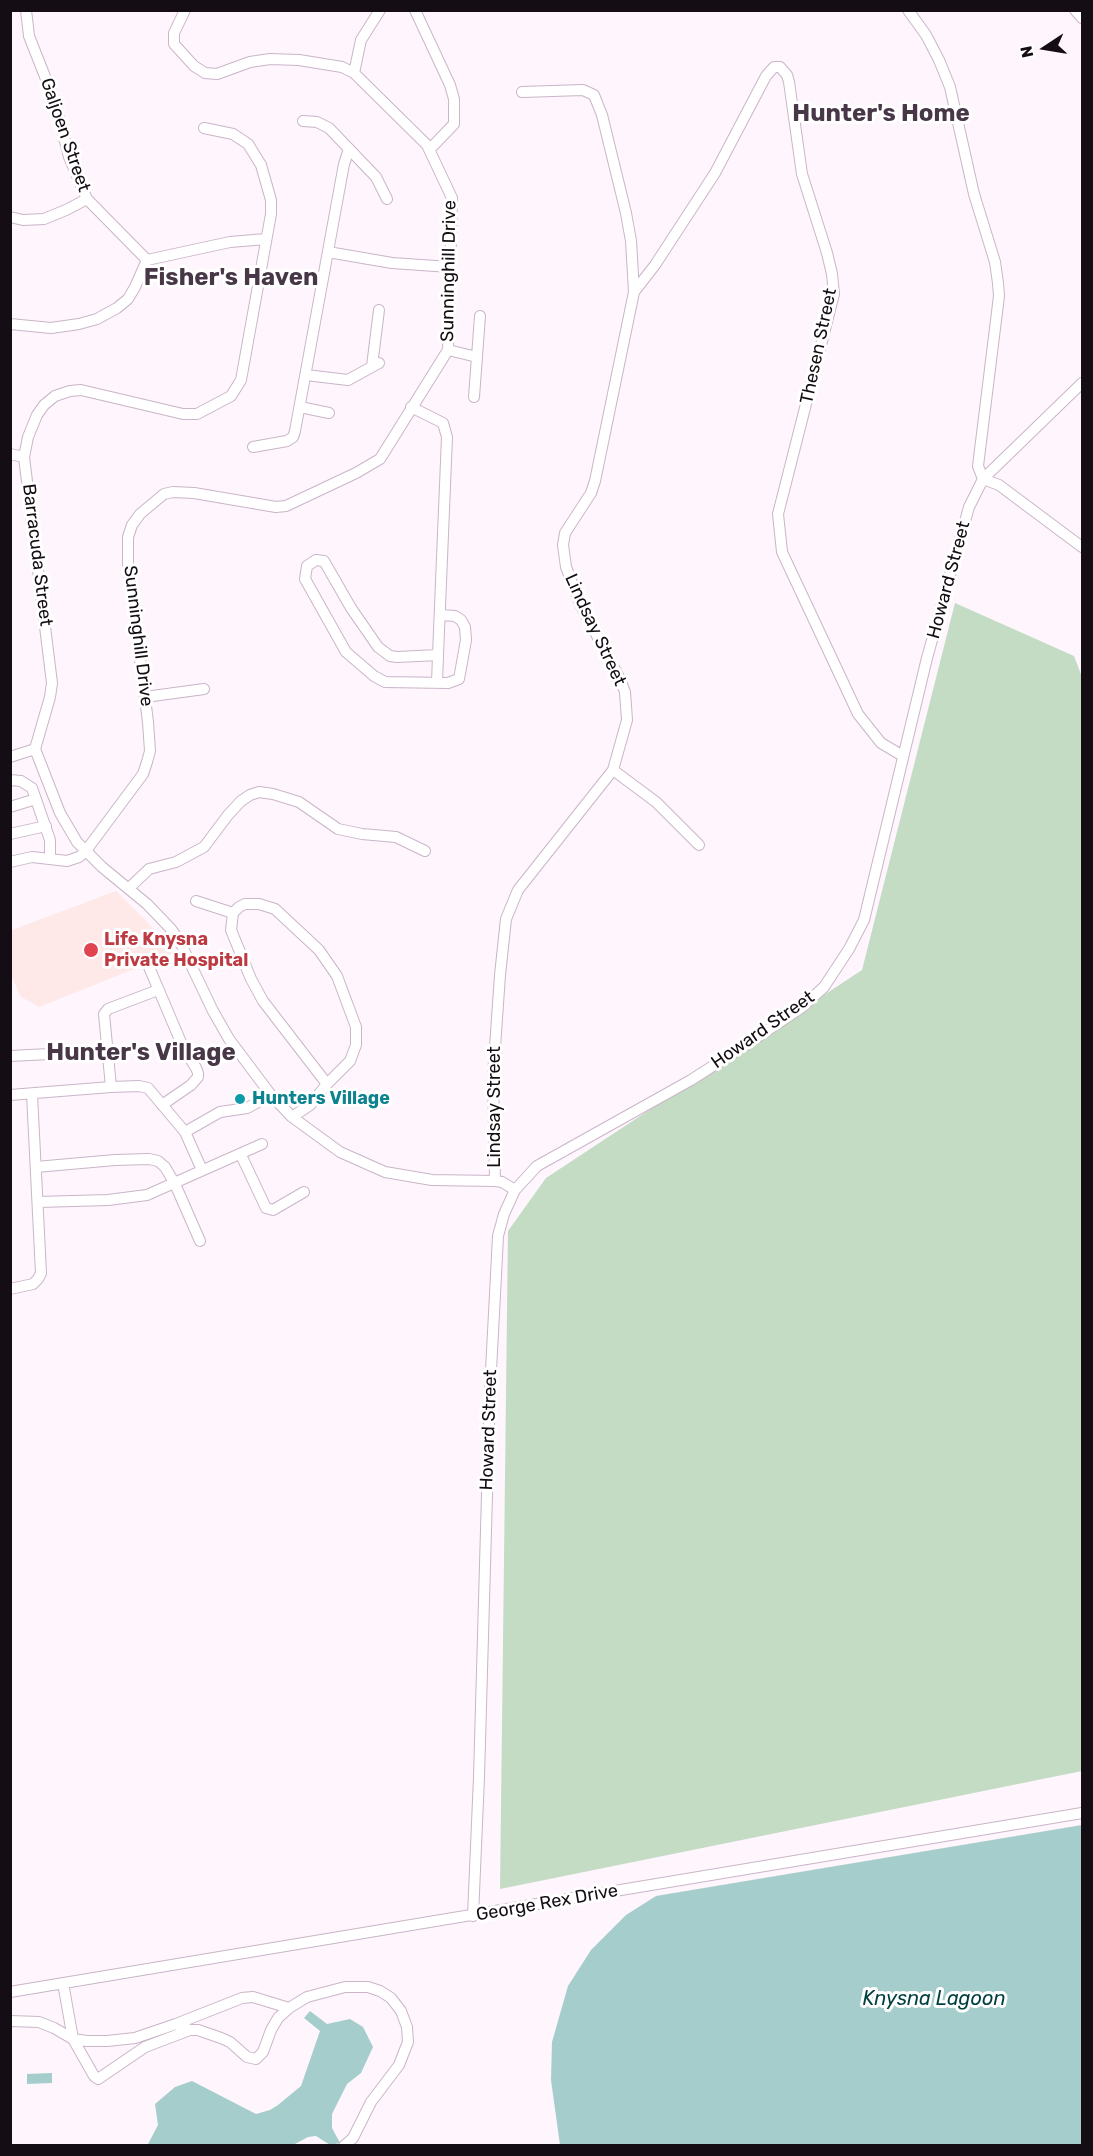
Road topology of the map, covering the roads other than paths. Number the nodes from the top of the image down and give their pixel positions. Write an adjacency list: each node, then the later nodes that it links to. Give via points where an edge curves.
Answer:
1 (26, 10): 14 (street, Galjoen Street, via 29,36 55,102 69,158)
2 (185, 10): 8 (street, Sunninghill Drive, via 174,33 174,44 205,73 217,74 270,59 342,67)
3 (380, 10): 8 (street, via 360,40)
4 (415, 10): 13 (street, via 454,99 454,124)
5 (908, 10): 36 (street, Howard Street, via 926,35 950,87 998,283 978,466)
6 (1075, 10): 7 (street)
7 (1083, 18)
8 (354, 73): 13 (street, Sunninghill Drive)
9 (522, 92): 21 (street, Lindsay Street, via 583,90 597,100 626,213)
10 (303, 121): 12 (street, via 323,124)
11 (204, 128): 17 (street, Barracuda Street, via 233,134 256,154 271,200)
12 (349, 149): 15 (street, via 376,177); 18 (street)
13 (430, 149): 20 (street, Sunninghill Drive, via 452,198)
14 (87, 199): 16 (street, via 44,219); 19 (street, Galjoen Street)
15 (387, 199)
16 (10, 217)
17 (266, 239): 19 (street, via 230,242); 35 (street, Barracuda Street, via 241,380 231,396 190,415 90,391 70,391 55,396 37,415)
18 (328, 252): 20 (street, via 392,263); 27 (street)
19 (147, 260): 24 (street, via 128,299 98,319 51,328)
20 (450, 267): 25 (street, Sunninghill Drive)
21 (634, 292): 44 (street, Thesen Street, via 715,173 766,76 780,67 791,89 802,174 827,253 834,294 778,514 782,552 858,714 881,742); 46 (street, Lindsay Street, via 595,481 565,533 563,545 566,567 581,606 625,692 627,720)
22 (379, 310): 27 (street, via 376,365 348,380)
23 (480, 316): 26 (street)
24 (10, 324)
25 (448, 350): 26 (street); 31 (street, Sunninghill Drive)
26 (477, 357): 29 (street)
27 (306, 375): 30 (street)
28 (1083, 383): 36 (street)
29 (474, 397)
30 (300, 407): 32 (street); 33 (street, via 292,437)
31 (411, 407): 38 (street, via 443,423 447,433); 42 (street, Sunninghill Drive, via 380,459 286,506 173,492 164,494 140,514 128,537 128,563)
32 (329, 413)
33 (253, 447)
34 (10, 454): 35 (street)
35 (24, 456): 43 (street, Barracuda Street, via 52,683)
36 (982, 478): 37 (street, via 999,485); 44 (street, Howard Street, via 959,540)
37 (1083, 547)
38 (441, 615): 39 (street); 40 (street, via 461,620 466,640 459,679)
39 (438, 654): 40 (street); 40 (street, via 397,657 385,653 373,642 324,561 316,560 307,566 305,579 309,589 351,658 385,682)
40 (437, 683)
41 (204, 689): 42 (street)
42 (145, 697): 54 (street, Sunninghill Drive, via 150,740 143,774)
43 (35, 749): 45 (street); 54 (street, via 63,820)
44 (903, 756): 78 (street, Howard Street, via 864,920 824,987 791,1015 691,1080 547,1159)
45 (10, 757)
46 (613, 770): 52 (street, via 656,802); 76 (street, Lindsay Street, via 518,890 506,919 493,1076)
47 (10, 780): 48 (street, via 27,783)
48 (36, 799): 49 (street); 50 (street)
49 (10, 807)
50 (46, 826): 51 (street); 55 (street)
51 (10, 834)
52 (699, 844)
53 (425, 851): 57 (street, via 396,837 338,829 299,802 259,792 241,801 228,814 204,847 176,862 148,869)
54 (85, 852): 55 (street, via 74,860); 57 (street)
55 (50, 858): 56 (street)
56 (10, 862)
57 (129, 888): 68 (street, via 160,915 180,942 224,1030)
58 (196, 901): 59 (street)
59 (232, 913): 64 (street, via 231,930 251,979); 64 (street, via 252,903 275,909 319,950 337,976 356,1027 357,1045 350,1061)
60 (149, 967): 61 (street)
61 (158, 990): 62 (street, via 106,1011); 69 (street, via 198,1073 190,1085)
62 (108, 1051): 63 (street); 65 (street)
63 (10, 1056)
64 (327, 1084): 70 (street, via 310,1105)
65 (111, 1087): 66 (street); 69 (street, via 144,1087)
66 (32, 1094): 67 (street); 74 (street)
67 (10, 1095)
68 (271, 1095): 70 (street); 71 (street, via 247,1108 220,1112)
69 (162, 1104): 71 (street)
70 (292, 1117): 76 (street, via 340,1152 385,1172 432,1180)
71 (185, 1132): 75 (street)
72 (262, 1144): 73 (street)
73 (241, 1155): 75 (street); 79 (street, via 266,1208 273,1210)
74 (36, 1167): 77 (street, via 149,1159 161,1163); 80 (street)
75 (202, 1170): 77 (street)
76 (495, 1181): 78 (street)
77 (175, 1184): 80 (street, via 142,1196); 81 (street)
78 (515, 1190): 84 (street, Howard Street, via 501,1225 497,1256)
79 (304, 1192)
80 (38, 1202): 82 (street, via 41,1270 33,1284)
81 (200, 1241)
82 (10, 1290)
83 (1083, 1813): 84 (street, George Rex Drive)
84 (473, 1916): 85 (street, George Rex Drive)
85 (63, 1983): 86 (street, George Rex Drive); 91 (street)
86 (10, 1992)
87 (289, 2008): 89 (street, via 253,1996); 90 (street, via 278,2018 256,2059 221,2038); 92 (street, via 307,1997 359,1986 380,1991 401,2011 407,2027 404,2054 371,2102 353,2138)
88 (10, 2021): 91 (street, via 39,2022)
89 (176, 2024): 90 (street); 91 (street, via 135,2038)
90 (190, 2030): 91 (street, via 145,2047 99,2079)
91 (73, 2038)
92 (344, 2145)

